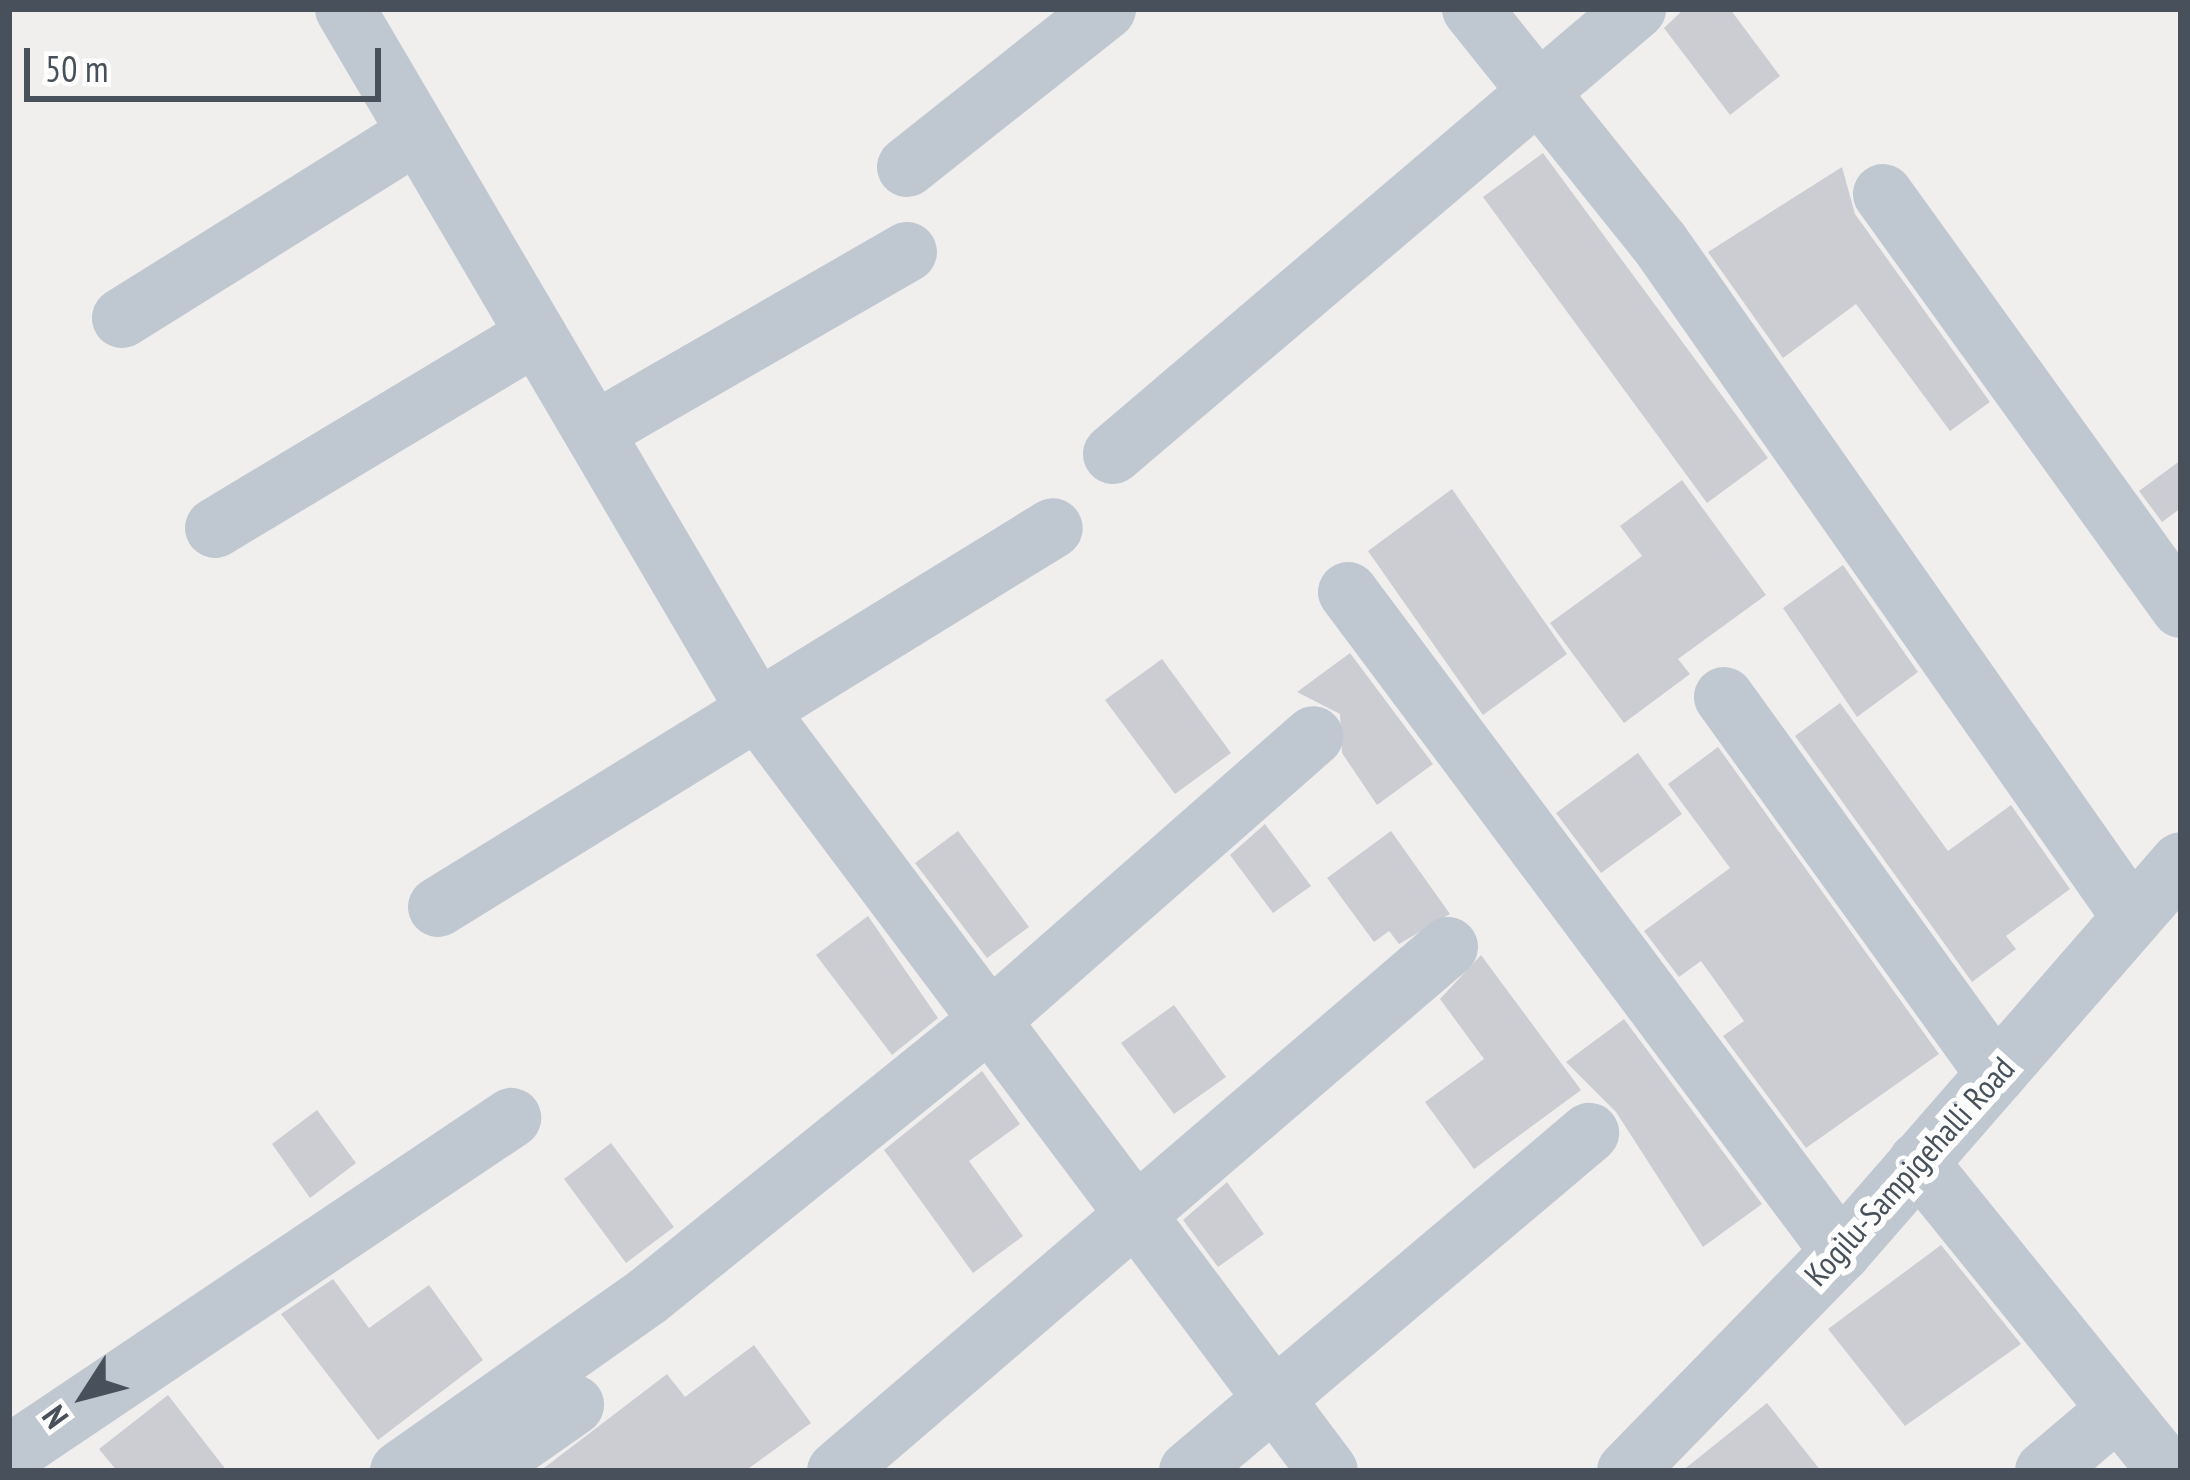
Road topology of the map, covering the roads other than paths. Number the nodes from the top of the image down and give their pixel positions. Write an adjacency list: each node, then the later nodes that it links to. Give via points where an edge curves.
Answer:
1 (345, 9): 6 (street)
2 (1106, 9): 7 (street)
3 (1472, 9): 5 (street)
4 (1636, 9): 5 (street)
5 (1536, 88): 13 (street); 23 (street, via 1659,242)
6 (418, 133): 10 (street); 11 (street)
7 (907, 166)
8 (1883, 194): 17 (street)
9 (907, 252): 12 (street)
10 (122, 318)
11 (536, 335): 12 (street); 14 (street)
12 (594, 432): 19 (street)
13 (1113, 454)
14 (215, 528)
15 (1053, 528): 19 (street)
16 (1348, 592): 31 (street)
17 (2181, 608)
18 (1724, 697): 26 (street)
19 (757, 710): 22 (street); 25 (street)
20 (1313, 736): 25 (street)
21 (2181, 862): 23 (street, Kogilu-Sampigehalli Road)
22 (438, 907)
23 (2132, 917): 26 (street, Kogilu-Sampigehalli Road)
24 (1448, 946): 30 (street)
25 (988, 1022): 30 (street); 36 (street, via 648,1296)
26 (1996, 1074): 29 (street, Kogilu-Sampigehalli Road)
27 (511, 1118): 35 (street)
28 (1589, 1133): 32 (street)
29 (1918, 1162): 31 (street, Kogilu-Sampigehalli Road); 34 (street)
30 (1134, 1216): 32 (street); 38 (street)
31 (1841, 1252): 41 (street, Kogilu-Sampigehalli Road)
32 (1273, 1400): 39 (street); 40 (street)
33 (574, 1405): 37 (street)
34 (2117, 1410): 42 (street); 43 (street)
35 (34, 1455)
36 (400, 1471)
37 (480, 1471)
38 (837, 1471)
39 (1189, 1471)
40 (1328, 1471)
41 (1627, 1471)
42 (2044, 1471)
43 (2168, 1471)

